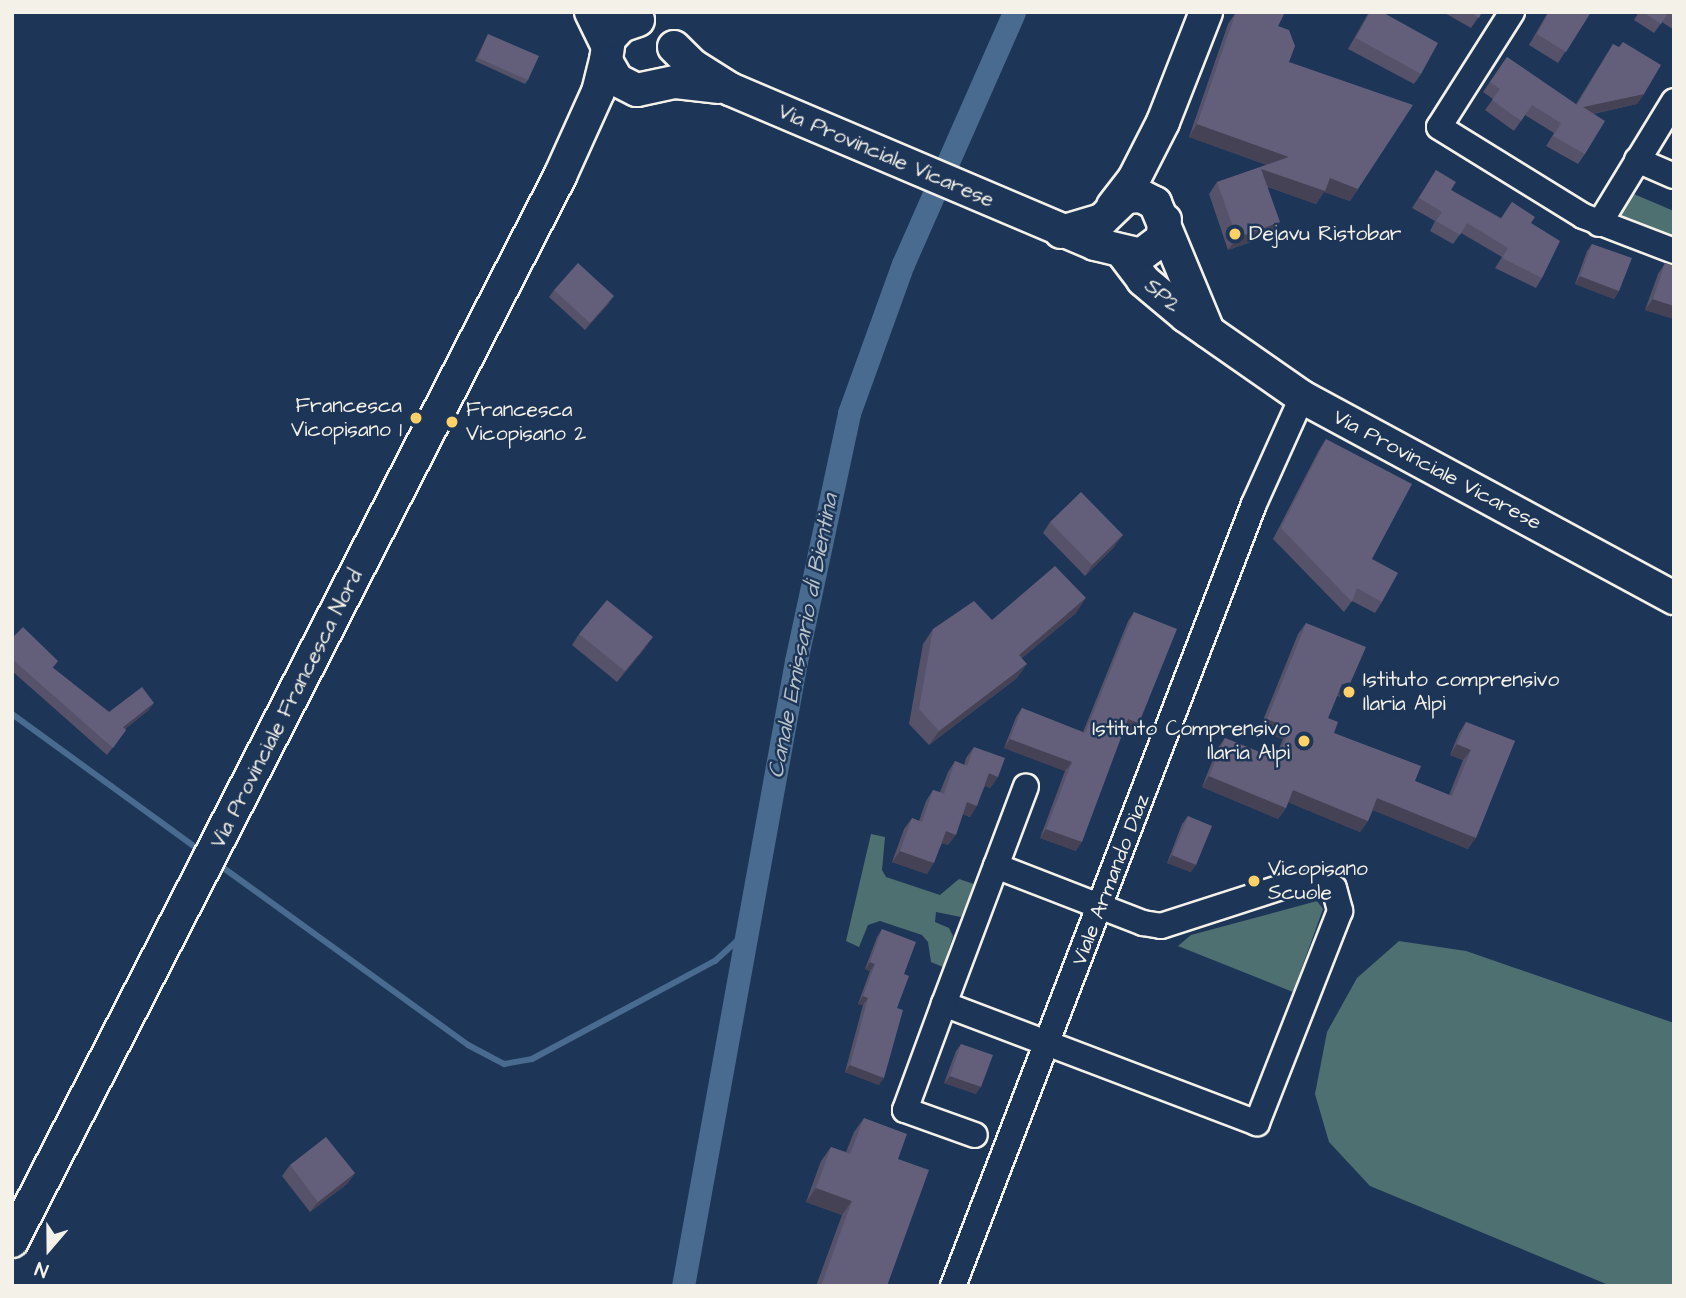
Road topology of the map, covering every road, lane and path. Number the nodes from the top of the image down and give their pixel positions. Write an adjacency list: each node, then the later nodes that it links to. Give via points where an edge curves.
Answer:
1 (591, 12): 6 (main road)
2 (1206, 12): 10 (main road)
3 (1512, 12): 16 (street, via 1439,127)
4 (623, 16): 5 (main road, Via Provinciale Vicarese, via 662,27); 6 (main road, Via Provinciale Vicarese)
5 (674, 47): 7 (main road, via 671,71); 8 (main road, Via Provinciale Vicarese, via 691,65)
6 (607, 53): 7 (main road, via 617,80); 12 (main road, via 598,92)
7 (647, 87): 8 (main road, Via Provinciale Vicarese, via 691,82); 12 (main road, via 591,132)
8 (730, 89): 17 (main road, Via Provinciale Vicarese)
9 (1674, 101): 11 (street)
10 (1163, 122): 14 (main road, via 1134,179); 15 (main road, via 1157,169)
11 (1637, 160): 13 (street); 16 (street)
12 (560, 176): 29 (main road, Via Provinciale Francesca Nord)
13 (1674, 176)
14 (1110, 210): 15 (main road, via 1126,197 1141,196); 17 (main road, via 1087,227); 19 (main road, via 1106,233)
15 (1162, 214): 19 (main road, via 1157,246 1141,255); 20 (main road, SP2)
16 (1599, 224): 18 (street)
17 (1052, 228): 19 (main road, Via Provinciale Vicarese)
18 (1674, 250)
19 (1120, 251): 20 (main road, SP2, via 1155,291)
20 (1208, 331): 21 (main road, Via Provinciale Vicarese)
21 (1301, 397): 22 (main road, Via Provinciale Vicarese); 25 (street, Viale Armando Diaz, via 1254,504)
22 (1674, 598)
23 (1026, 786): 24 (street)
24 (996, 866): 25 (street); 26 (street)
25 (1102, 907): 27 (street, Viale Armando Diaz); 27 (street, via 1161,926 1308,881 1334,888 1340,901 1257,1123)
26 (944, 1004): 27 (street); 28 (street, via 905,1110)
27 (1048, 1044): 30 (street, Viale Armando Diaz)
28 (975, 1135)
29 (12, 1241)
30 (953, 1286)

